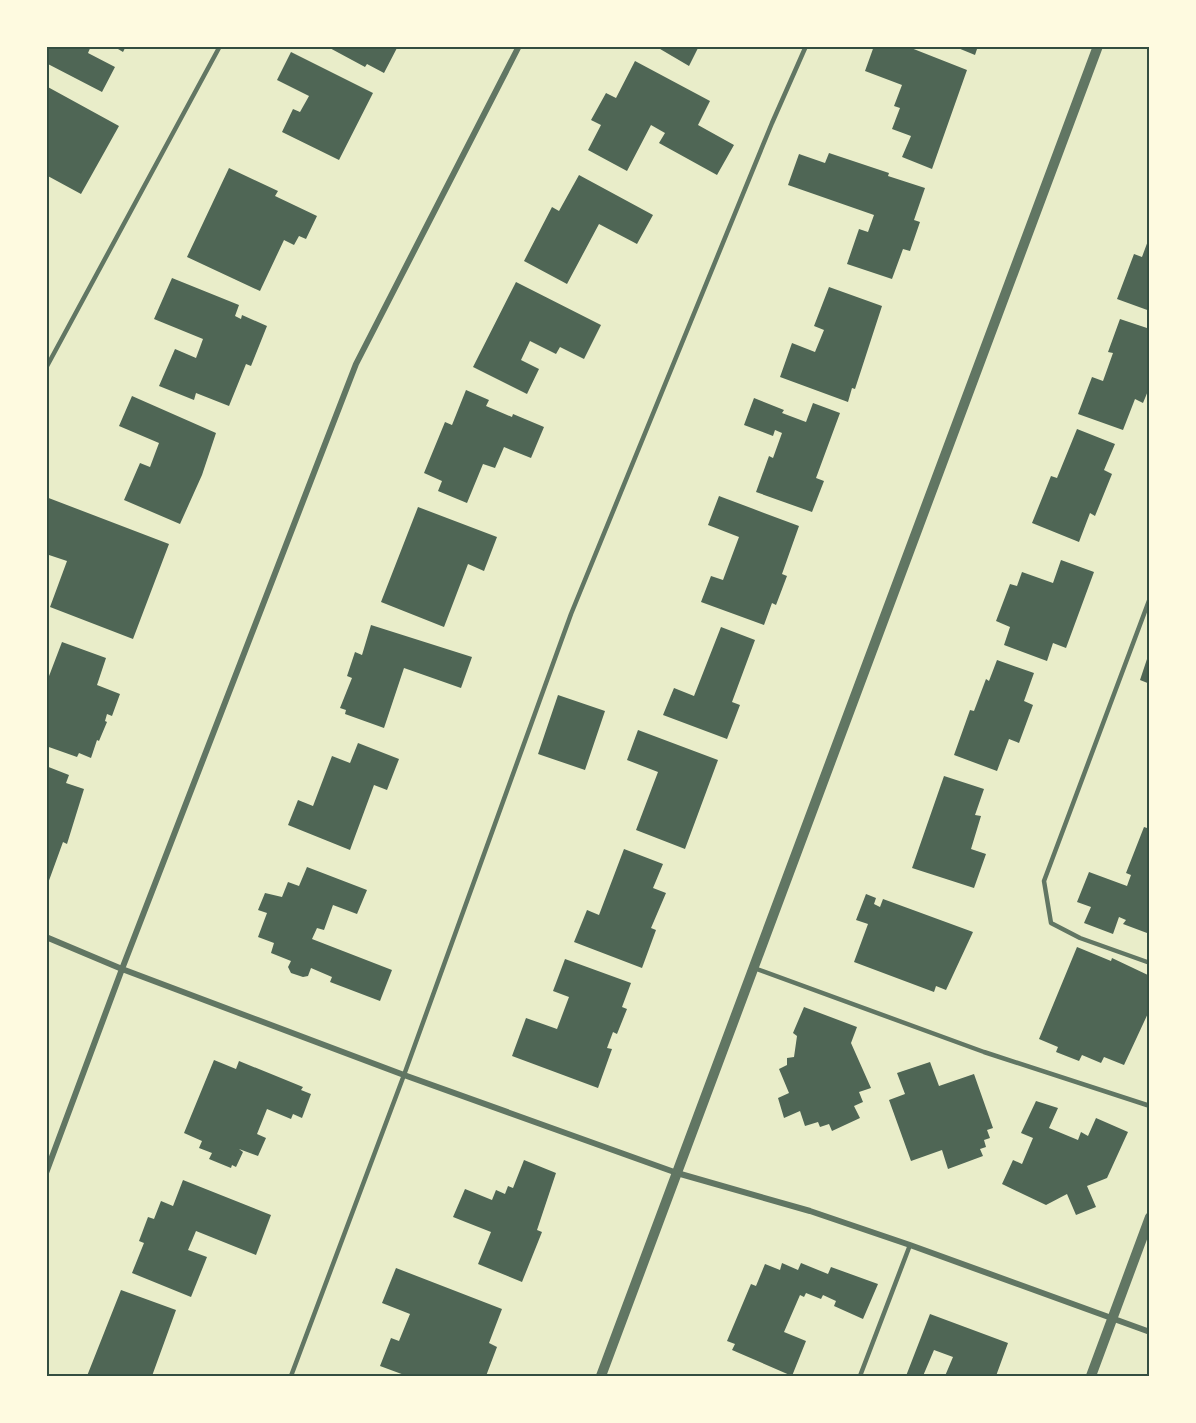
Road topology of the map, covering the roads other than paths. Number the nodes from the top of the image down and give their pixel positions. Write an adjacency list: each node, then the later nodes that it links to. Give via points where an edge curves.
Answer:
1 (220, 46): 5 (lane)
2 (519, 46): 10 (street, via 356,364)
3 (806, 46): 11 (lane, via 571,614)
4 (1098, 46): 9 (street)
5 (46, 368)
6 (1149, 598): 8 (lane, via 1044,881 1051,923)
7 (46, 937): 10 (street)
8 (1149, 963)
9 (754, 968): 12 (lane, via 984,1052); 14 (street)
10 (122, 969): 11 (street); 13 (street)
11 (404, 1075): 14 (street); 19 (lane)
12 (1149, 1106)
13 (46, 1173)
14 (677, 1173): 16 (street); 20 (street)
15 (1149, 1217): 17 (street)
16 (910, 1245): 17 (street); 21 (lane)
17 (1112, 1318): 18 (street); 22 (street)
18 (1149, 1332)
19 (291, 1377)
20 (601, 1377)
21 (860, 1377)
22 (1091, 1377)

